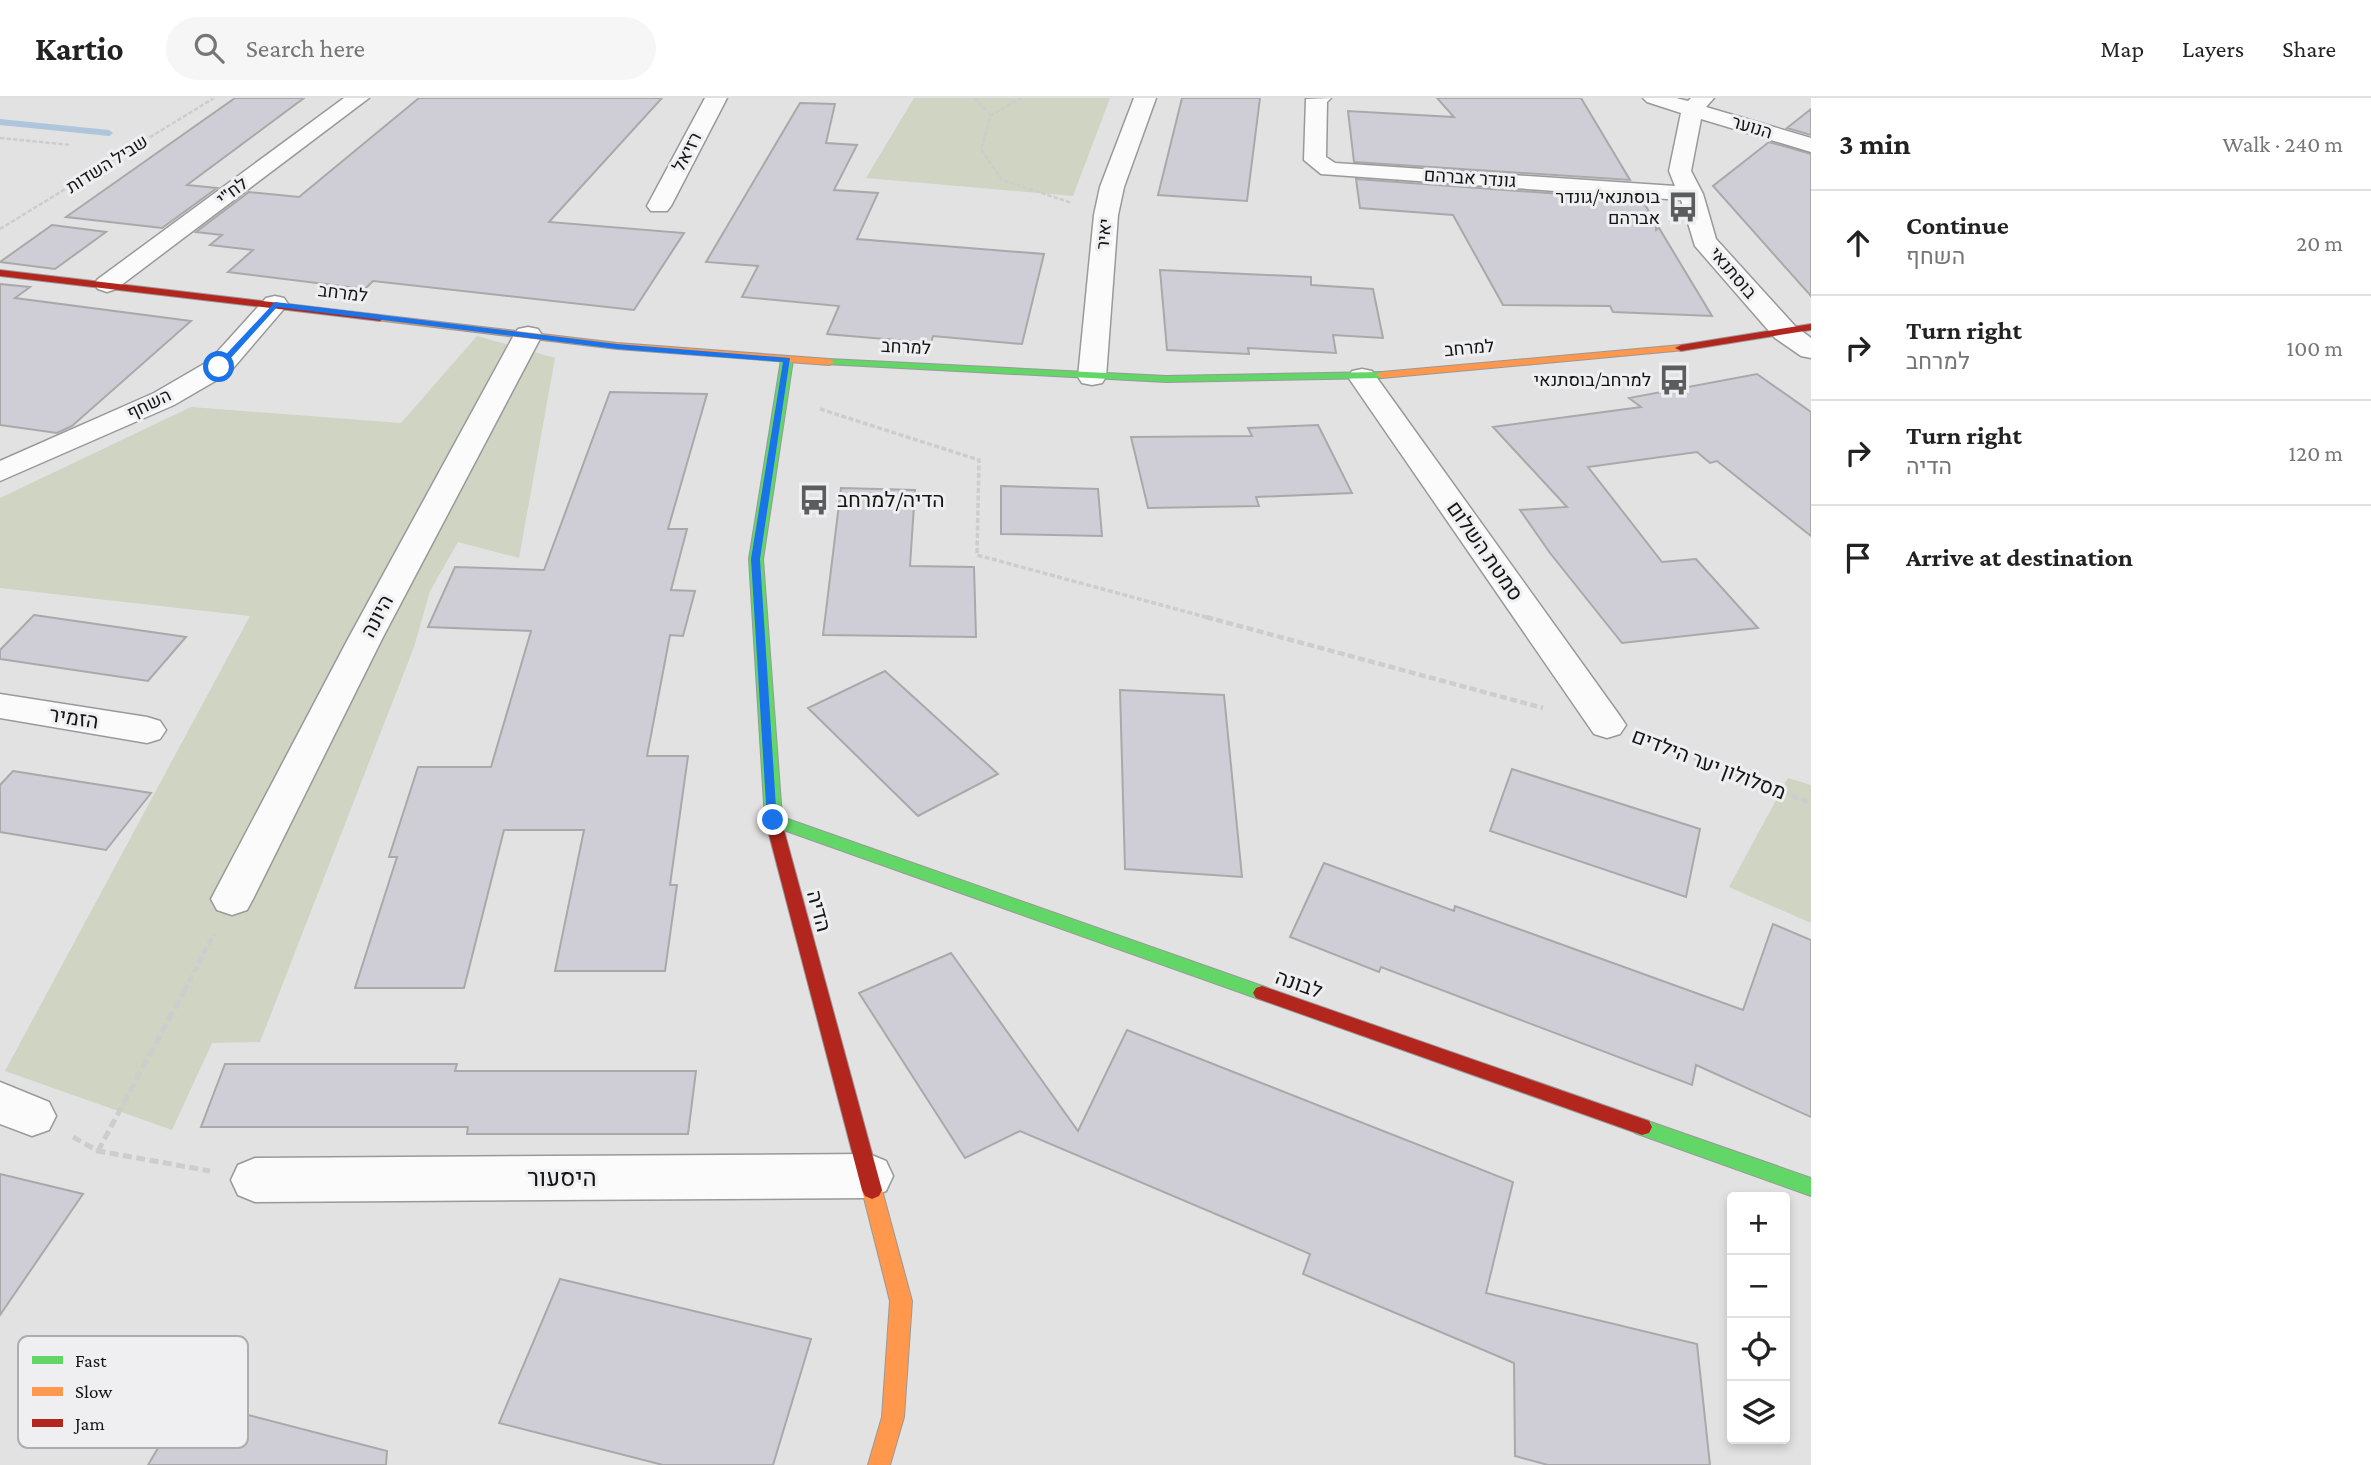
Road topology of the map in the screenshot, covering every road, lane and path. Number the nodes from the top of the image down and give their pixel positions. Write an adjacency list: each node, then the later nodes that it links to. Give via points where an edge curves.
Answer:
1 (214, 98): 17 (path, שביל השדות)
2 (358, 98): 19 (street, לח"י)
3 (716, 98): 15 (street, רזיאל)
4 (974, 98): 10 (path)
5 (1022, 98): 10 (path)
6 (1145, 98): 16 (street, יאיר)
7 (1320, 98): 14 (street, גונדר אברהם, via 1315,160 1329,169)
8 (1654, 98): 9 (street, הנוער)
9 (1697, 104): 13 (street, הנוער); 14 (street, בוסתנאי, via 1681,171)
10 (991, 115): 16 (path, via 981,149 1002,180)
11 (0, 138): 12 (path)
12 (71, 145)
13 (1811, 145)
14 (1691, 194): 21 (street, בוסתנאי, via 1704,241)
15 (659, 206)
16 (1106, 215): 25 (street, יאיר)
17 (0, 229)
18 (0, 273): 19 (street, למרחב)
19 (107, 284): 20 (street, למרחב)
20 (275, 304): 22 (street, למרחב); 28 (street, השחף, via 219,367 164,399)
21 (1798, 330): 23 (street, בוסתנאי); 26 (street, למרחב, via 1667,350)
22 (527, 335): 24 (street, למרחב); 34 (street, היונה)
23 (1811, 350)
24 (787, 360): 25 (street, למרחב); 27 (street, הדיה)
25 (1092, 377): 26 (street, למרחב)
26 (1362, 377): 30 (street, סמטת השלום)
27 (782, 396): 30 (path, מסלולון יער הילדים, via 979,460 977,555); 33 (street, הדיה, via 755,559)
28 (6, 466)
29 (0, 706): 31 (street, הזמיר)
30 (1607, 725): 32 (path, מסלולון יער הילדים)
31 (147, 730)
32 (1811, 803)
33 (773, 820): 37 (street, הדיה); 39 (street, לבונה)
34 (232, 899): 36 (path)
35 (16, 1109): 36 (path)
36 (99, 1151): 38 (path)
37 (869, 1176): 38 (street, היסעור); 40 (street, הדיה, via 901,1301 893,1417)
38 (255, 1180)
39 (1811, 1187)
40 (879, 1465)

